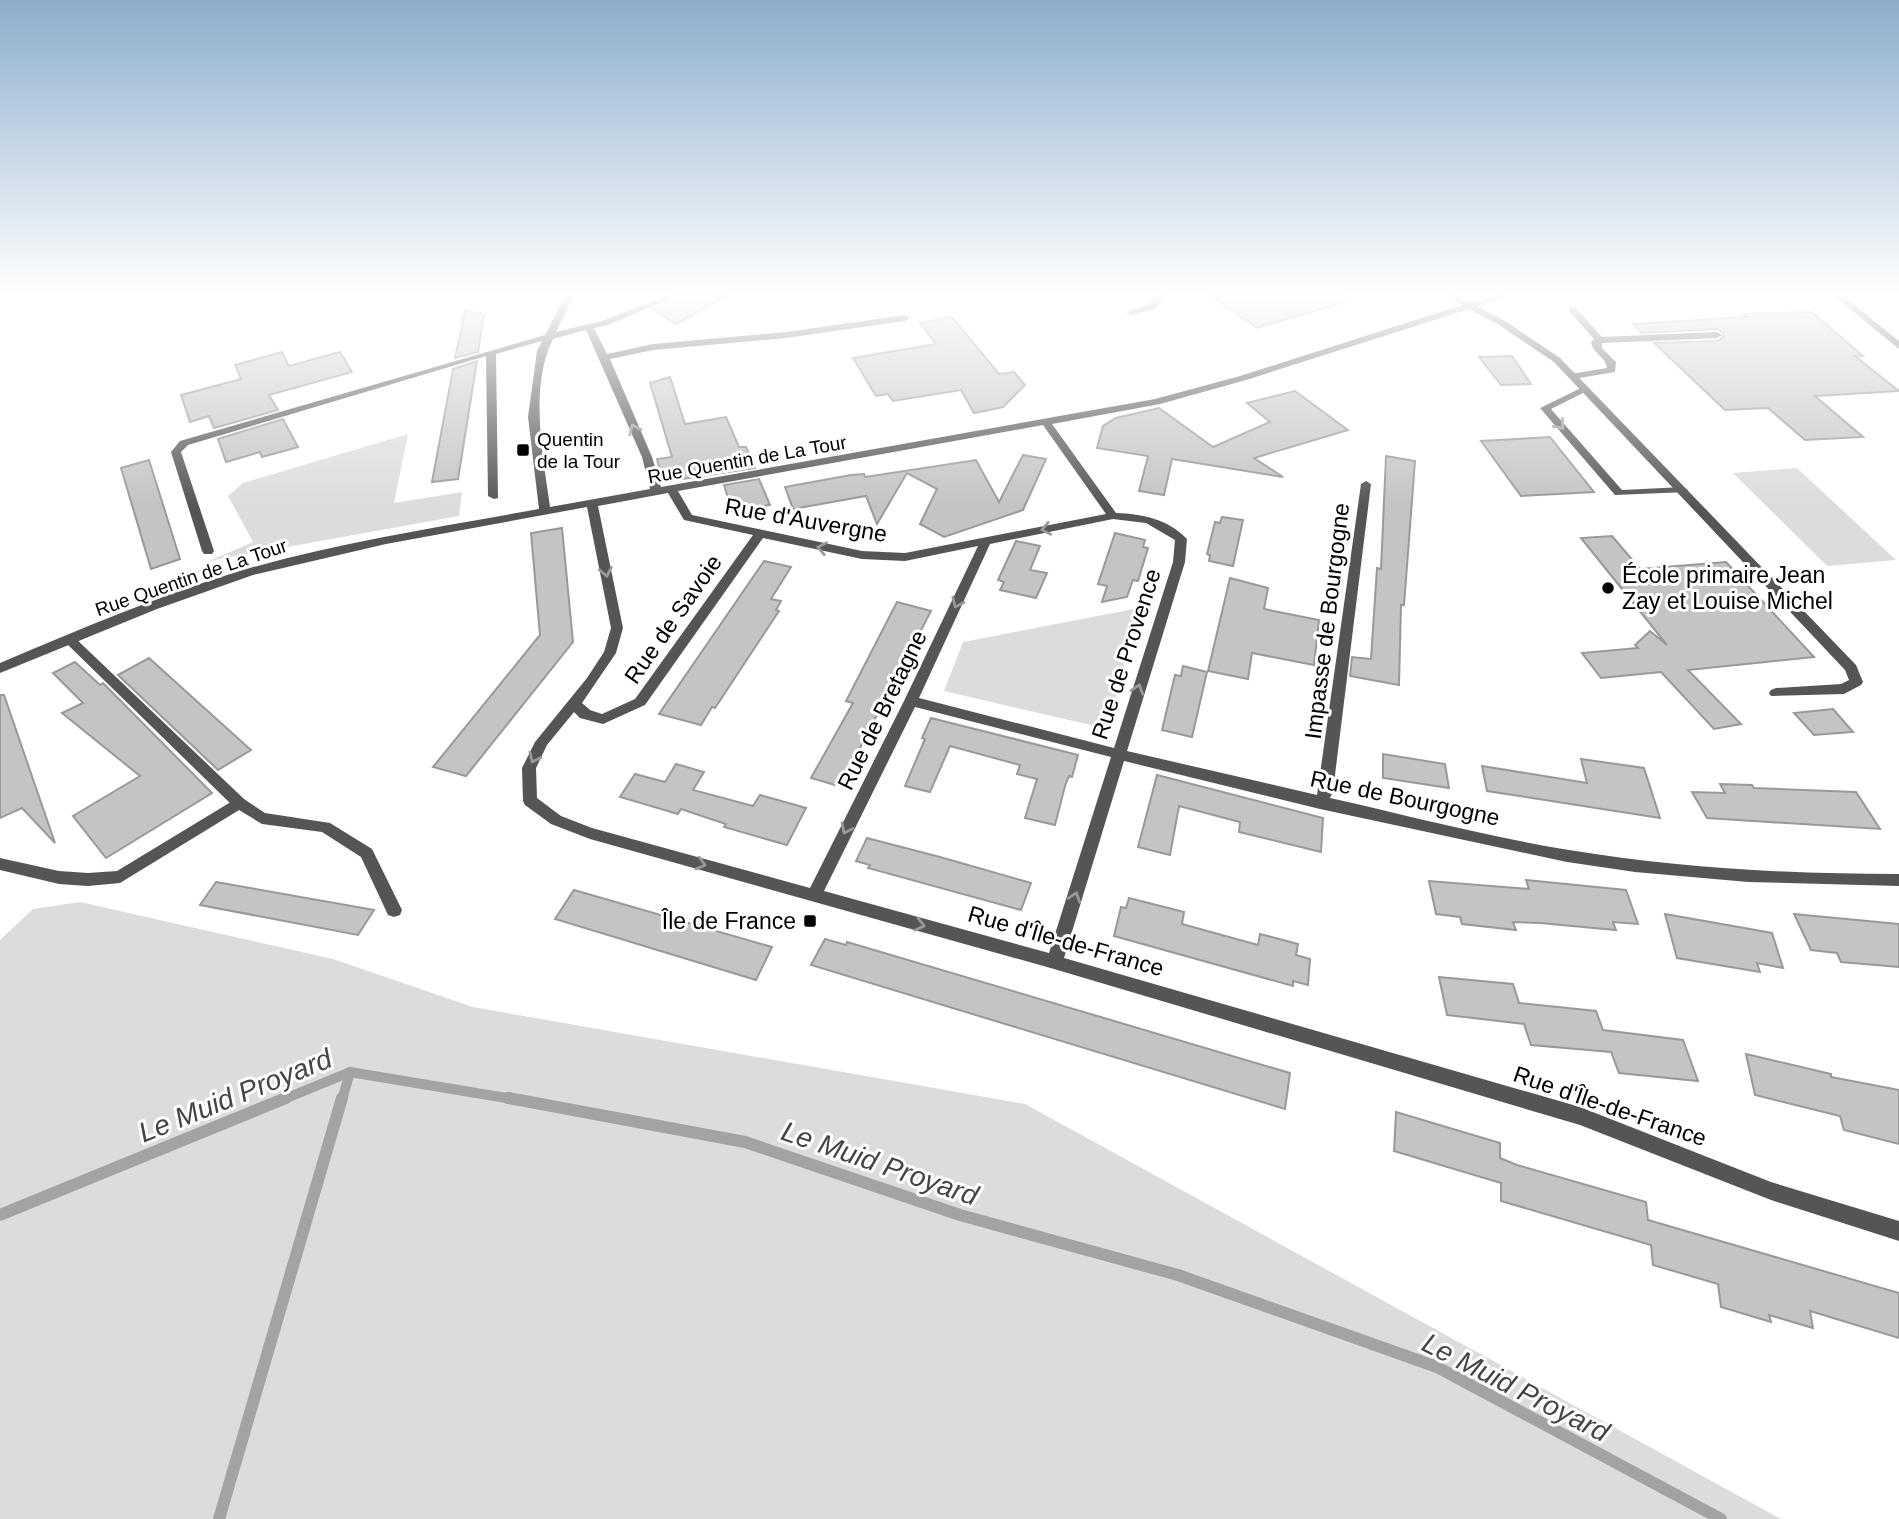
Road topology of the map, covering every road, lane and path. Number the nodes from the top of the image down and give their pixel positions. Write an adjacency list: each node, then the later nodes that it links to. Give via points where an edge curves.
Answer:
1 (444, 366): 21 (street, via 184,443 176,452)
2 (491, 366): 15 (street)
3 (540, 366): 17 (street, via 533,417)
4 (608, 366): 14 (street, one-way to 4, via 647,457)
5 (1277, 366): 10 (street, Rue Quentin de La Tour, via 1156,402)
6 (1563, 366): 8 (street)
7 (1611, 366): 8 (street, via 1612,370)
8 (1573, 376): 9 (street)
9 (1586, 389): 12 (street); 12 (street, one-way to 12, via 1545,408 1619,493)
10 (1046, 422): 13 (street, Rue Quentin de La Tour); 18 (street)
11 (1366, 484): 29 (street, Impasse de Bourgogne, via 1326,791)
12 (1683, 489): 24 (street, via 1851,668 1856,682 1844,689)
13 (671, 491): 14 (street, Rue Quentin de La Tour); 19 (street, Rue d'Auvergne, via 688,518)
14 (657, 493): 16 (street, Rue Quentin de La Tour)
15 (494, 496)
16 (592, 505): 17 (street, Rue Quentin de La Tour); 26 (street, Rue d'Île-de-France, one-way to 26, via 617,628 610,653)
17 (545, 511): 22 (street, Rue Quentin de La Tour, via 308,556 206,586)
18 (1113, 516): 20 (street, Rue d'Auvergne, one-way to 20); 27 (street, Rue de Provence, one-way to 18, via 1179,562 1181,539 1160,522)
19 (759, 535): 20 (street, Rue d'Auvergne, one-way to 19, via 905,557 862,555); 26 (street, Rue de Savoie, via 640,702 603,719 585,714)
20 (986, 541): 25 (street, Rue de Bretagne, one-way to 25)
21 (208, 551)
22 (69, 639): 23 (street, Rue Quentin de La Tour); 28 (street)
23 (0, 668)
24 (1776, 693)
25 (911, 701): 27 (street, Rue de Bourgogne); 32 (street, Rue de Bretagne, one-way to 32)
26 (575, 704): 32 (street, Rue d'Île-de-France, one-way to 32, via 542,742 529,768 530,801 556,820 590,833)
27 (1117, 754): 29 (street, Rue de Bourgogne); 34 (street, Rue de Provence, one-way to 27)
28 (239, 803): 30 (street, via 120,877 58,880); 33 (street, via 262,818 325,828 367,853)
29 (1320, 803): 31 (street, Rue de Bourgogne, via 1597,860 1785,877)
30 (0, 864)
31 (1899, 880)
32 (814, 896): 34 (street, Rue d'Île-de-France, one-way to 34)
33 (394, 910)
34 (1054, 962): 35 (street, Rue d'Île-de-France, via 1580,1116 1771,1191)
35 (1899, 1231)

